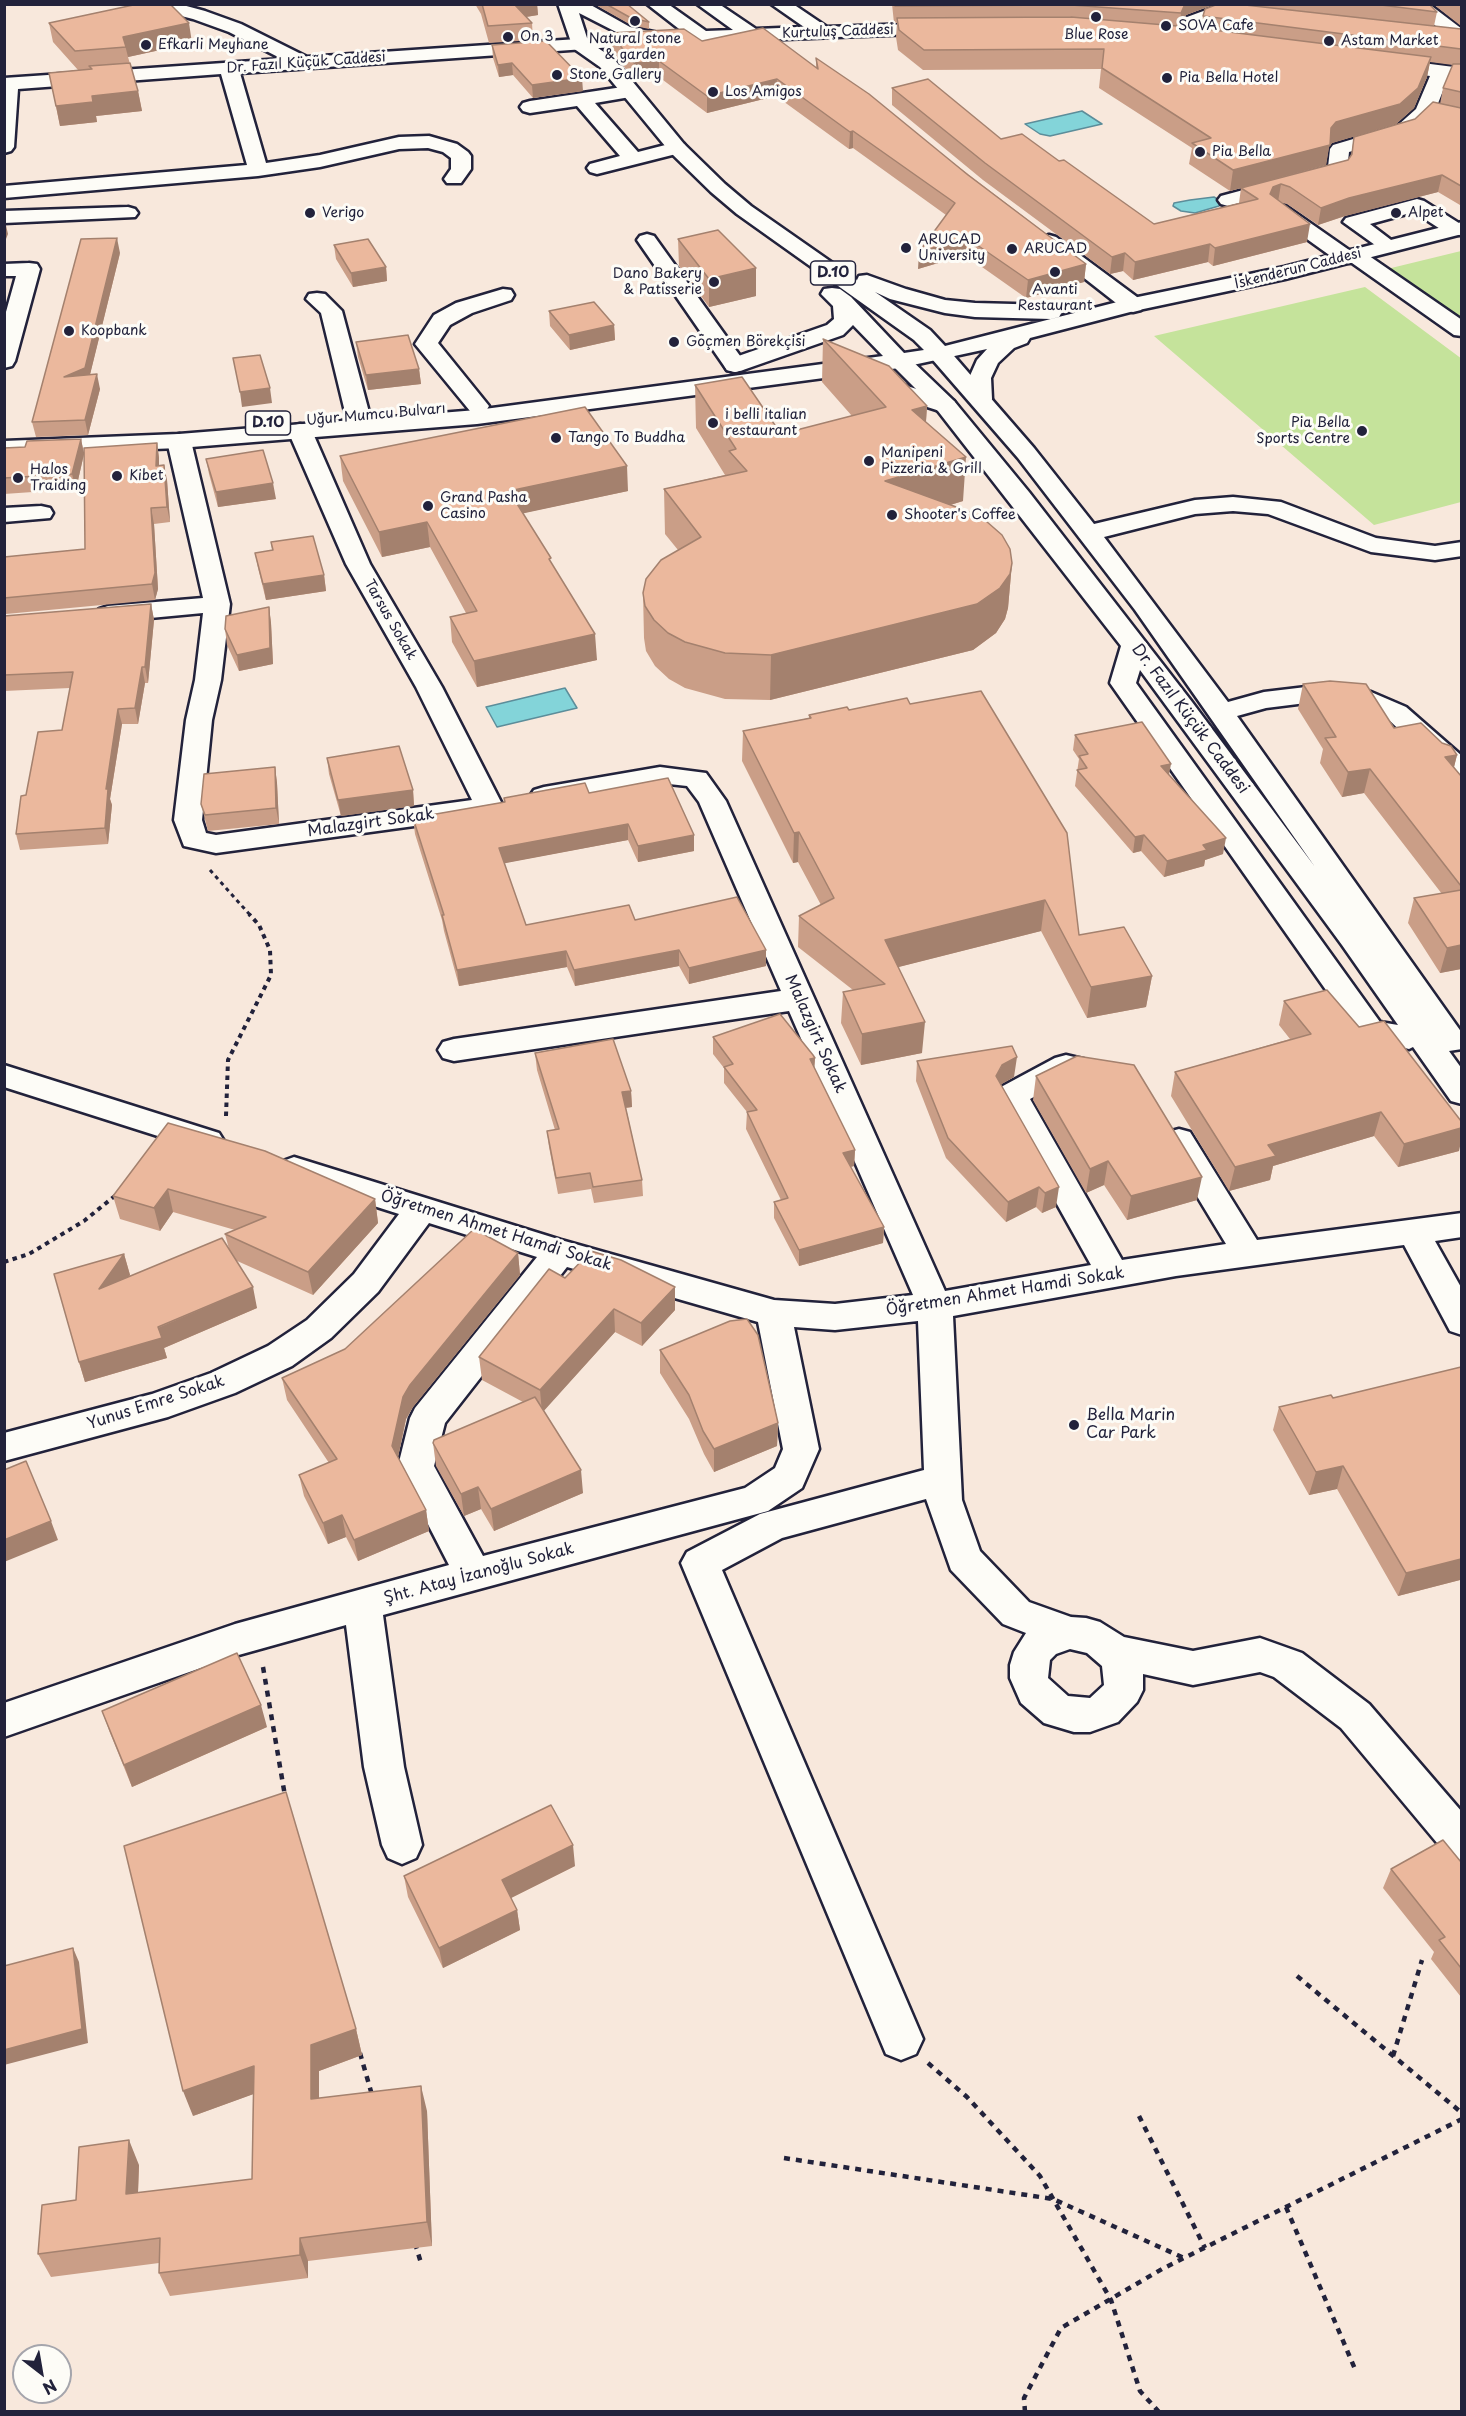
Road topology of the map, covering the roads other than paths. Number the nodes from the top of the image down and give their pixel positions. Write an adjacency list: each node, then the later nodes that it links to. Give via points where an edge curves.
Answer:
1 (156, 4): 24 (street, via 219,22)
2 (567, 4): 21 (street)
3 (656, 4): 15 (street)
4 (706, 4): 12 (street)
5 (780, 4): 11 (street)
6 (1417, 4): 10 (street)
7 (577, 5): 17 (street, via 624,31); 20 (street)
8 (933, 10): 11 (street, Kurtuluş Caddesi, via 957,28)
9 (1261, 16): 18 (street, via 1217,12 1194,21)
10 (1458, 32): 14 (street)
11 (825, 33): 13 (street, Kurtuluş Caddesi)
12 (751, 34): 13 (street, Kurtuluş Caddesi); 15 (street, Kurtuluş Caddesi)
13 (790, 34): 22 (street)
14 (1428, 35)
15 (701, 36): 17 (street, Kurtuluş Caddesi)
16 (1164, 36): 18 (street)
17 (657, 38): 20 (street, Kurtuluş Caddesi)
18 (1187, 38): 19 (street)
19 (1210, 41)
20 (609, 42): 21 (street, Dr. Fazıl Küçük Caddesi); 25 (street)
21 (580, 44): 24 (street, Dr. Fazıl Küçük Caddesi); 25 (street, D.10)
22 (812, 55)
23 (1371, 62): 27 (street)
24 (304, 63): 26 (street, Dr. Fazıl Küçük Caddesi)
25 (607, 63): 30 (street, D.10)
26 (229, 68): 29 (street, Dr. Fazıl Küçük Caddesi); 37 (street)
27 (1441, 72): 28 (street); 40 (street, via 1434,113 1404,130 1340,149 1337,171)
28 (1461, 74)
29 (7, 84): 33 (street)
30 (628, 92): 31 (street); 34 (street, D.10)
31 (582, 100): 32 (street); 35 (street)
32 (530, 107)
33 (4, 147)
34 (678, 148): 35 (street); 41 (street, D.10)
35 (633, 159): 36 (street)
36 (597, 168)
37 (258, 170): 38 (street, via 399,143 429,142 461,156 461,169); 39 (street)
38 (454, 179)
39 (4, 192)
40 (1228, 200)
41 (744, 210): 50 (street, D.10); 54 (street, D.10, via 795,264)
42 (1279, 210): 49 (street)
43 (128, 213): 44 (street)
44 (4, 218)
45 (1031, 228): 55 (street)
46 (1458, 229): 48 (street, İskenderun Caddesi); 48 (street, via 1417,205 1353,222)
47 (647, 240): 63 (street)
48 (1389, 246): 49 (street, İskenderun Caddesi)
49 (1351, 256): 55 (street, İskenderun Caddesi); 57 (street)
50 (815, 261): 56 (street, via 898,294 945,306); 58 (street, D.10)
51 (4, 270): 61 (street, via 29,269)
52 (502, 295): 67 (street, via 442,320 426,344)
53 (317, 299): 69 (street, via 331,311)
54 (843, 302): 59 (street, D.10); 63 (street, via 845,321 835,330)
55 (1133, 305): 56 (street, İskenderun Caddesi)
56 (1057, 318): 58 (street); 60 (street); 65 (street, via 1006,344 988,360 980,378)
57 (1461, 330)
58 (940, 332): 59 (street); 60 (street, D.10)
59 (882, 341): 62 (street, Dr. Fazıl Küçük Caddesi); 63 (street, D.10)
60 (940, 354): 62 (street, D.10); 65 (street)
61 (4, 361)
62 (899, 361): 64 (street, D.10); 68 (street, Dr. Fazıl Küçük Caddesi)
63 (735, 365): 66 (street, D.10)
64 (815, 373): 66 (street, D.10); 68 (street, via 862,379)
65 (981, 399): 76 (street)
66 (529, 404): 67 (street, Uğur Mumcu Bulvarı / D.10); 70 (street, Uğur Mumcu Bulvarı / D.10, via 477,417)
67 (478, 406): 69 (street, Uğur Mumcu Bulvarı / D.10)
68 (946, 406): 80 (street, Dr. Fazıl Küçük Caddesi)
69 (358, 416): 71 (street, Uğur Mumcu Bulvarı / D.10, via 185,429)
70 (300, 431): 72 (street, Uğur Mumcu Bulvarı / D.10); 83 (street, Tarsus Sokak, via 358,564 429,687)
71 (4, 435)
72 (178, 441): 73 (street, Uğur Mumcu Bulvarı / D.10); 78 (street)
73 (4, 447)
74 (40, 513): 75 (street)
75 (4, 515)
76 (1088, 533): 77 (street, via 1195,507 1233,504 1272,507 1371,545 1435,553); 81 (street)
77 (1459, 549)
78 (218, 604): 79 (street); 83 (street, Malazgirt Sokak, via 189,809 194,840 216,844)
79 (86, 616)
80 (1134, 646): 85 (street, Dr. Fazıl Küçük Caddesi, via 1352,938); 85 (street, via 1123,683 1370,1030 1407,1038)
81 (1221, 712): 82 (street, via 1264,700 1306,695 1371,700 1397,713 1447,760); 87 (street)
82 (1461, 767)
83 (508, 802): 84 (street, Malazgirt Sokak, via 660,775 696,778 712,801)
84 (799, 999): 86 (street); 100 (street, Malazgirt Sokak)
85 (1420, 1036): 90 (street, Dr. Fazıl Küçük Caddesi)
86 (454, 1050)
87 (1461, 1055)
88 (1109, 1073): 99 (street, via 1066,1066 1012,1095)
89 (4, 1076): 92 (street)
90 (1461, 1093)
91 (1165, 1117): 98 (street)
92 (230, 1148)
93 (268, 1161): 94 (street, Öğretmen Ahmet Hamdi Sokak)
94 (422, 1209): 97 (street, Öğretmen Ahmet Hamdi Sokak); 103 (street, Yunus Emre Sokak, via 366,1283 319,1329 280,1356 223,1383 155,1407)
95 (1461, 1226): 96 (street, Öğretmen Ahmet Hamdi Sokak)
96 (1414, 1233): 98 (street, Öğretmen Ahmet Hamdi Sokak); 102 (street)
97 (560, 1252): 101 (street, Öğretmen Ahmet Hamdi Sokak); 105 (street, via 428,1418 416,1466)
98 (1249, 1254): 99 (street, Öğretmen Ahmet Hamdi Sokak)
99 (1113, 1274): 100 (street, Öğretmen Ahmet Hamdi Sokak)
100 (935, 1306): 101 (street, Öğretmen Ahmet Hamdi Sokak, via 836,1317); 104 (street)
101 (774, 1313): 105 (street, Şht. Atay İzanoğlu Sokak, via 801,1449 789,1478 755,1500)
102 (1461, 1322)
103 (4, 1447)
104 (943, 1480): 107 (street, via 944,1500 964,1559 1016,1613); 112 (street, via 773,1525 700,1563)
105 (473, 1574): 106 (street, Şht. Atay İzanoğlu Sokak)
106 (363, 1606): 109 (street, Şht. Atay İzanoğlu Sokak, via 257,1634); 111 (street, via 384,1767)
107 (1070, 1633): 108 (street, via 1101,1641); 108 (street, via 1042,1642 1029,1665 1035,1691 1059,1711 1090,1715 1115,1701 1123,1690 1124,1677)
108 (1114, 1651): 110 (street, via 1193,1668 1260,1655 1288,1665 1355,1716)
109 (4, 1720)
110 (1461, 1843)
111 (402, 1845)
112 (901, 2039)

